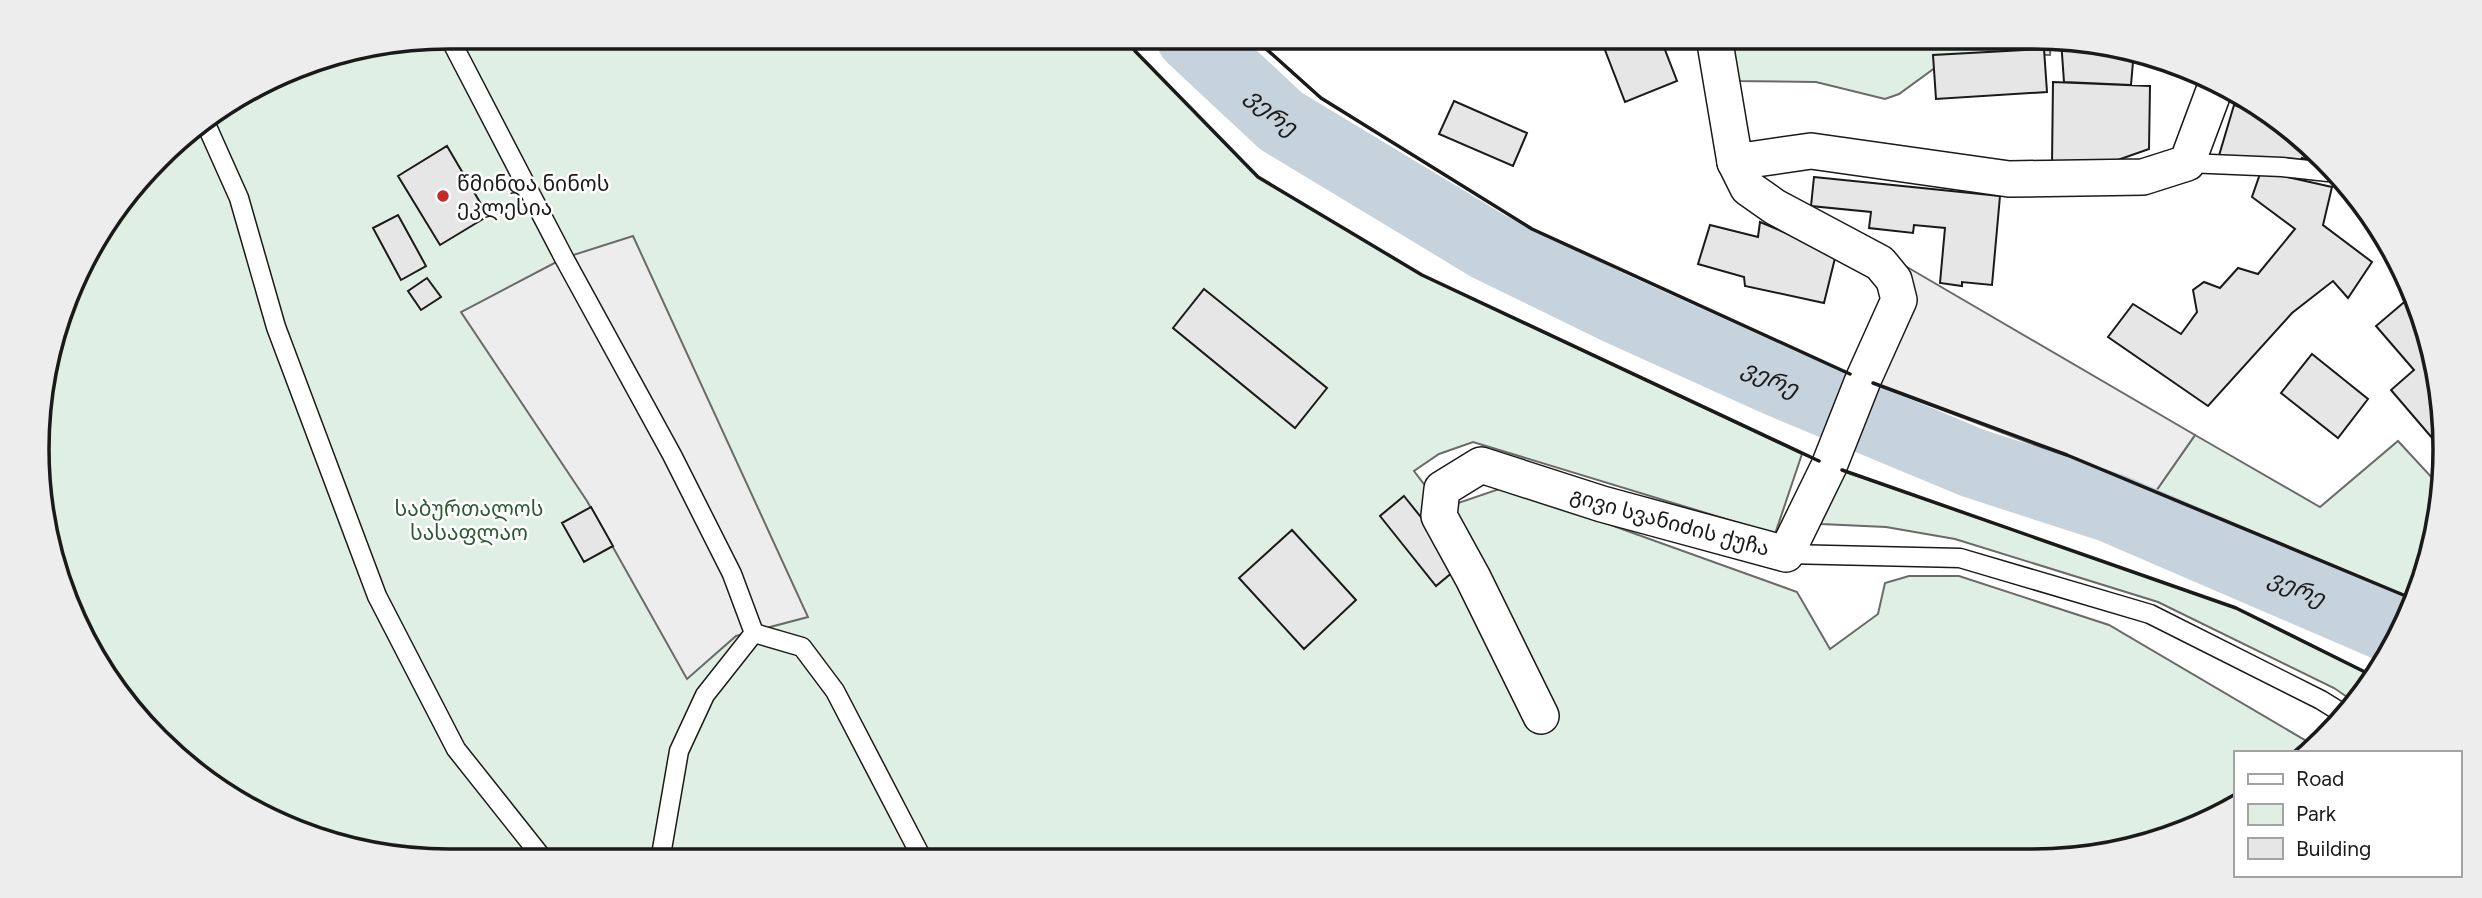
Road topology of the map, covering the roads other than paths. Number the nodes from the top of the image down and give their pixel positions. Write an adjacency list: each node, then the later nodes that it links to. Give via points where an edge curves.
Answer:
1 (455, 49): 9 (lane, via 672,456 732,574)
2 (1716, 49): 5 (street, გივი სვანიძის ქუჩა)
3 (2214, 92): 6 (street)
4 (208, 130): 12 (lane, via 239,198 276,327 377,596 456,749)
5 (1735, 162): 6 (street, via 1811,151 2009,179 2143,177); 8 (street, გივი სვანიძის ქუჩა, via 1748,188 1775,207 1880,263 1894,280 1899,300 1829,466)
6 (2187, 163): 7 (lane)
7 (2321, 171)
8 (1786, 554): 10 (lane, via 1960,558 2150,614); 11 (street, გივი სვანიძის ქუჩა, via 1602,504 1481,465 1442,489 1438,516)
9 (754, 633): 13 (lane, via 705,695 679,751); 14 (lane, via 802,647 827,680)
10 (2337, 710)
11 (1541, 716)
12 (535, 849)
13 (662, 849)
14 (917, 849)

